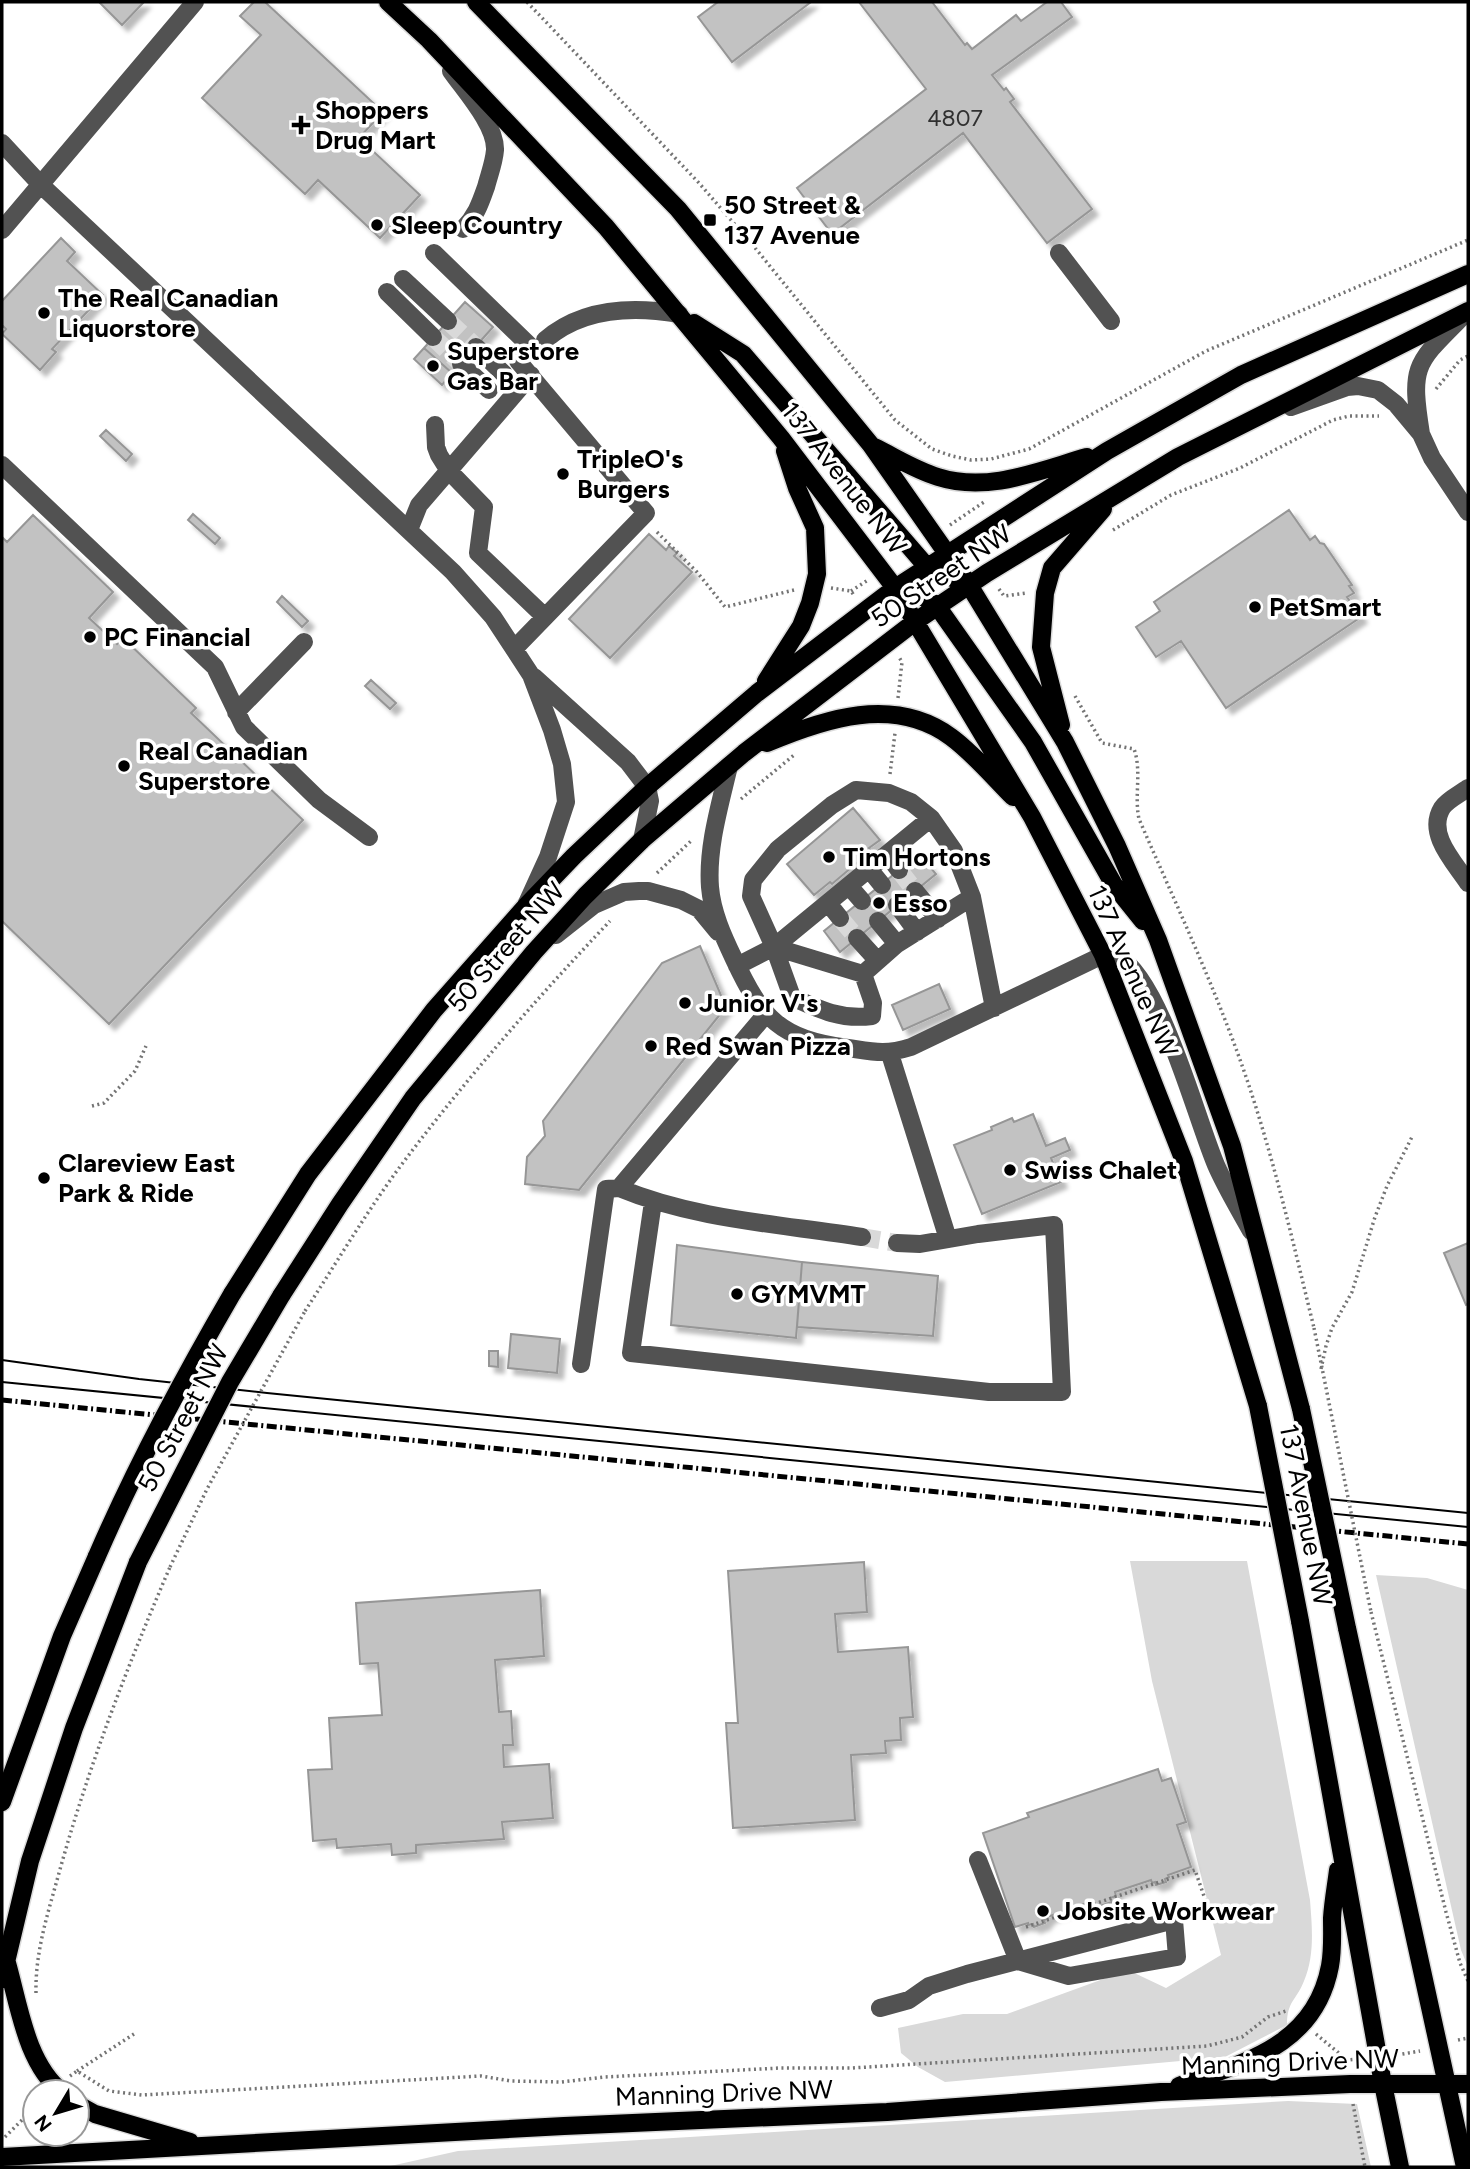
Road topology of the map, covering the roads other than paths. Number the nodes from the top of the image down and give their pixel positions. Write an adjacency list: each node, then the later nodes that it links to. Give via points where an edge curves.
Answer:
1 (195, 2): 6 (lane)
2 (388, 2): 4 (main road, 137 Avenue NW)
3 (476, 2): 29 (main road, 137 Avenue NW, via 678,209)
4 (429, 40): 7 (lane, via 493,135 493,164 474,218); 15 (main road, 137 Avenue NW, via 606,227)
5 (2, 143): 6 (lane)
6 (41, 185): 8 (lane); 35 (lane)
7 (463, 229)
8 (2, 230)
9 (434, 253): 15 (lane, via 539,344 576,319 612,312)
10 (1059, 253): 17 (lane)
11 (1468, 274): 30 (main road, 50 Street NW, via 1241,375)
12 (403, 279): 16 (lane)
13 (387, 292): 18 (lane)
14 (1468, 311): 25 (lane, via 1421,360); 26 (main road, 50 Street NW)
15 (679, 314): 28 (main road, 137 Avenue NW); 38 (main road, via 743,354)
16 (448, 321)
17 (1111, 321)
18 (433, 337)
19 (476, 347): 22 (lane)
20 (518, 360): 23 (lane)
21 (461, 364): 24 (lane)
22 (504, 374)
23 (531, 375): 32 (lane); 43 (lane, via 646,513)
24 (489, 390)
25 (1407, 404): 26 (lane, via 1378,390 1347,387); 34 (lane, via 1432,458)
26 (1245, 424): 33 (main road, 50 Street NW)
27 (435, 425): 32 (lane, via 436,447)
28 (780, 438): 41 (main road, 137 Avenue NW); 48 (main road, via 815,528 817,574 801,626)
29 (871, 445): 30 (main road, via 940,478 993,483); 37 (main road, 137 Avenue NW)
30 (1107, 451): 37 (main road, 50 Street NW)
31 (2, 464): 49 (lane, via 215,667)
32 (450, 471): 35 (lane, via 419,505); 36 (lane, via 484,507)
33 (1114, 496): 40 (main road, 50 Street NW); 50 (main road, via 1052,568 1045,593 1041,647)
34 (1468, 512)
35 (409, 530): 39 (lane)
36 (478, 554): 39 (lane); 43 (lane)
37 (948, 554): 38 (main road, 50 Street NW); 40 (main road, 137 Avenue NW)
38 (928, 568): 40 (main road); 41 (main road, 50 Street NW)
39 (453, 572): 46 (lane)
40 (969, 585): 42 (main road, 50 Street NW); 50 (main road, 137 Avenue NW)
41 (895, 588): 42 (main road); 44 (main road, 137 Avenue NW); 48 (main road, 50 Street NW)
42 (937, 606): 44 (main road, 50 Street NW); 76 (main road, via 1033,742 1114,885)
43 (544, 616): 46 (lane)
44 (916, 621): 51 (main road, 50 Street NW); 55 (main road, 137 Avenue NW)
45 (304, 642): 49 (lane)
46 (514, 649): 47 (lane)
47 (531, 675): 53 (lane, via 628,762); 70 (lane, via 562,765 566,802)
48 (757, 694): 53 (main road, 50 Street NW)
49 (236, 712): 57 (lane, via 244,727 319,800)
50 (1065, 742): 76 (main road, 137 Avenue NW)
51 (744, 753): 52 (main road, 50 Street NW); 55 (main road, via 812,724 847,715 920,721 950,736)
52 (729, 766): 58 (main road, 50 Street NW); 77 (lane, via 710,858 713,906)
53 (647, 787): 58 (lane, via 650,802); 70 (main road, 50 Street NW)
54 (1468, 788): 62 (lane, via 1444,805 1437,833)
55 (1032, 817): 81 (main road, 137 Avenue NW)
56 (932, 818): 59 (lane); 66 (lane, via 954,851); 79 (lane, via 911,802 888,793 856,790 778,849 753,880 751,895)
57 (369, 837)
58 (642, 840): 80 (main road, 50 Street NW)
59 (887, 855): 60 (lane); 61 (lane)
60 (869, 869): 63 (lane); 64 (lane)
61 (899, 870)
62 (1468, 883)
63 (882, 885)
64 (849, 886): 67 (lane); 68 (lane)
65 (915, 891): 72 (lane)
66 (972, 897): 72 (lane); 85 (lane)
67 (862, 901)
68 (828, 903): 71 (lane); 79 (lane)
69 (897, 905): 74 (lane)
70 (526, 906): 95 (main road, 50 Street NW, bridge, via 434,1010 308,1174 192,1362 97,1556 53,1660)
71 (840, 918)
72 (938, 919): 74 (lane)
73 (878, 921): 78 (lane)
74 (917, 932): 78 (lane)
75 (858, 938): 82 (lane)
76 (1158, 940): 93 (main road, 137 Avenue NW, via 1232,1146)
77 (726, 941): 80 (lane, via 699,909 639,891 624,892 594,905); 83 (lane)
78 (897, 944): 82 (lane)
79 (774, 947): 83 (lane); 84 (lane); 84 (lane, via 792,997 821,1010 852,1018 872,1016 873,1003)
80 (534, 952): 98 (main road, 50 Street NW, bridge, via 413,1098 340,1204 230,1382 138,1562 74,1728 30,1861)
81 (1103, 955): 85 (lane); 93 (lane, via 1113,954 1127,963 1152,998 1216,1166); 96 (main road, 137 Avenue NW, bridge, via 1184,1161 1258,1406)
82 (877, 961): 84 (lane)
83 (737, 966): 86 (lane)
84 (863, 974)
85 (993, 1008): 87 (lane)
86 (766, 1014): 87 (lane, via 789,1033 824,1045); 88 (lane)
87 (890, 1054): 91 (lane)
88 (619, 1188): 89 (lane); 94 (lane, via 606,1189)
89 (653, 1202): 90 (lane); 91 (lane, via 631,1353 989,1392 1062,1392 1054,1225)
90 (862, 1237)
91 (948, 1239): 92 (lane)
92 (897, 1243)
93 (1259, 1247): 104 (main road, 137 Avenue NW, bridge, via 1301,1409)
94 (581, 1364)
95 (2, 1802)
96 (1340, 1853): 103 (main road, 137 Avenue NW); 106 (main road, via 1330,1967 1323,1992 1304,2022 1279,2045 1256,2057)
97 (978, 1860): 99 (lane)
98 (6, 1960): 100 (main road, 50 Street NW); 102 (main road, via 31,2045 40,2066)
99 (1018, 1961): 99 (lane, via 1109,1937 1174,1920 1177,1957 1069,1976); 101 (lane, via 929,1986 909,2000)
100 (2, 1979)
101 (880, 2008)
102 (56, 2078)
103 (1383, 2084): 104 (main road, Manning Drive NW); 106 (main road, Manning Drive NW); 110 (main road, 137 Avenue NW)
104 (1448, 2084): 105 (main road, Manning Drive NW); 111 (main road, 137 Avenue NW)
105 (1468, 2084)
106 (1161, 2092): 108 (main road, Manning Drive NW, via 887,2112)
107 (91, 2112): 108 (main road)
108 (203, 2146): 109 (main road, Manning Drive NW)
109 (2, 2157)
110 (1400, 2167)
111 (1465, 2167)

